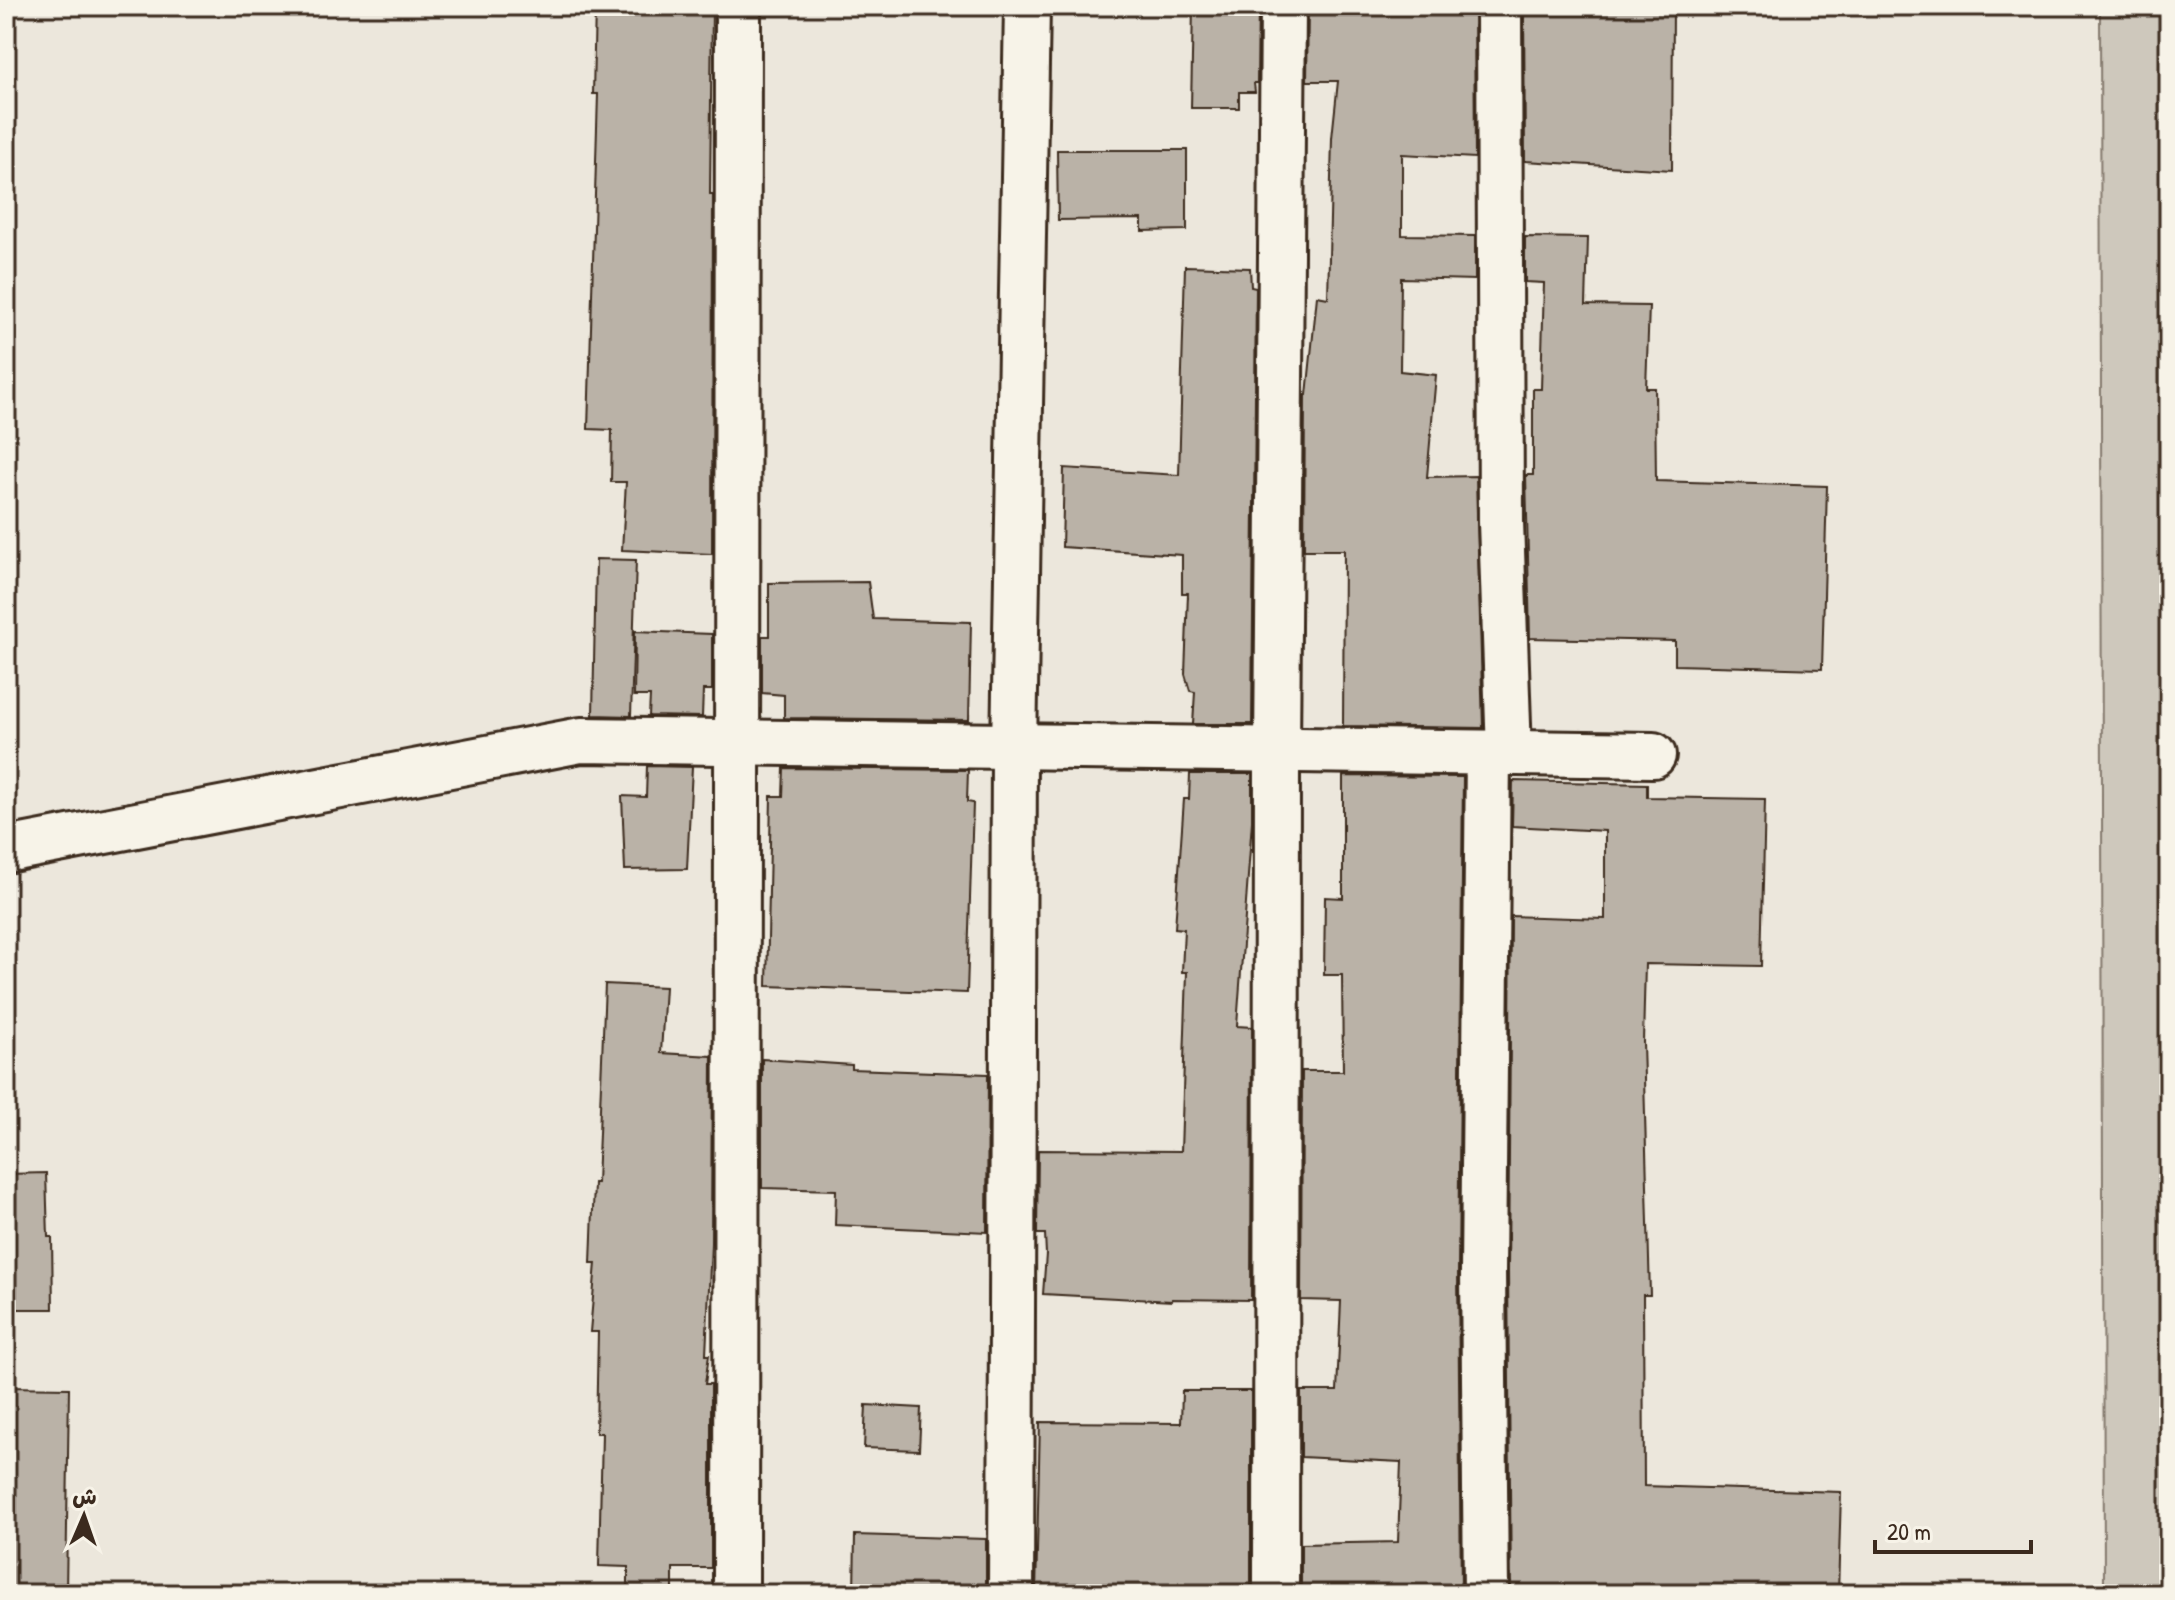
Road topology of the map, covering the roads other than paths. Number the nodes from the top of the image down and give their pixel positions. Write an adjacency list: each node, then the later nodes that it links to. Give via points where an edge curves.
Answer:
1 (738, 6): 5 (street)
2 (1027, 6): 6 (street)
3 (1283, 6): 7 (street)
4 (1499, 6): 8 (street)
5 (738, 743): 6 (street); 10 (street, via 581,740); 11 (street)
6 (1014, 748): 7 (street); 12 (street)
7 (1277, 751): 8 (street); 13 (street)
8 (1498, 753): 9 (street); 14 (street, via 1483,1271)
9 (1653, 755)
10 (6, 850)
11 (736, 1594)
12 (1011, 1594)
13 (1276, 1594)
14 (1486, 1594)

